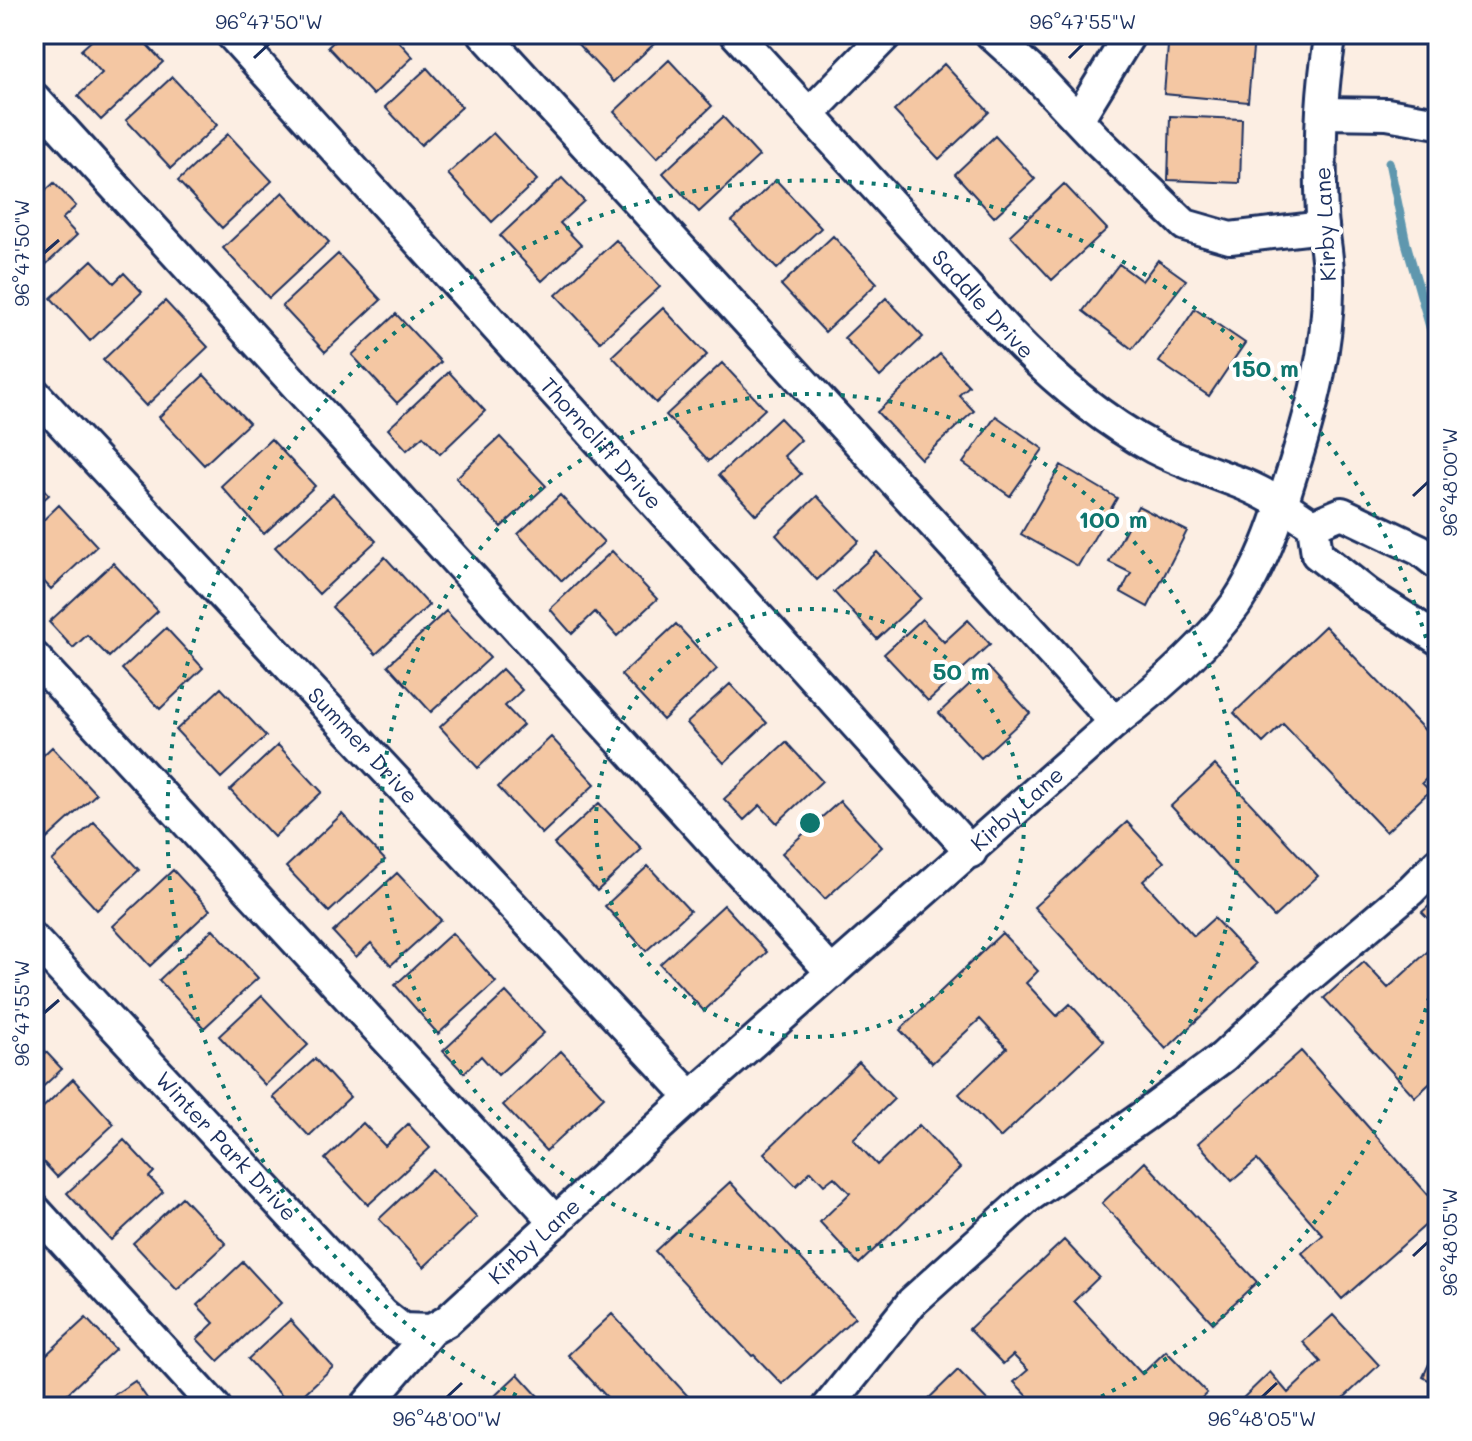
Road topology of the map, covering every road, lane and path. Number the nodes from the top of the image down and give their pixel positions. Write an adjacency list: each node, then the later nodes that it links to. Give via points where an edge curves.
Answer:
1 (231, 34): 21 (street, Thorncliff Drive)
2 (484, 34): 20 (street)
3 (736, 34): 9 (street, Saddle Drive)
4 (887, 34): 9 (street)
5 (991, 34): 11 (street)
6 (1130, 34): 11 (street)
7 (1331, 34): 10 (street, Kirby Lane)
8 (34, 98): 24 (street)
9 (810, 113): 15 (street, Saddle Drive, via 1007,331 1080,400 1155,449)
10 (1322, 113): 12 (street, via 1387,114); 13 (street, Kirby Lane)
11 (1078, 119): 13 (street, via 1185,225 1230,238)
12 (1438, 123)
13 (1323, 227): 15 (street, Kirby Lane, via 1328,272 1323,358)
14 (34, 393): 25 (street, Summer Drive)
15 (1282, 504): 16 (street, Saddle Drive); 20 (street, Kirby Lane, via 1235,605 1152,693)
16 (1313, 525): 17 (street, via 1342,513); 18 (street, via 1317,554)
17 (1438, 564)
18 (1438, 639)
19 (34, 657): 27 (street)
20 (1115, 722): 21 (street, Kirby Lane)
21 (971, 852): 24 (street, Kirby Lane)
22 (1438, 863): 31 (street, via 1223,1057 1027,1198 912,1302)
23 (39, 956): 28 (street, Winter Park Drive, via 383,1314 402,1329)
24 (832, 973): 25 (street, Kirby Lane)
25 (691, 1097): 27 (street, Kirby Lane)
26 (34, 1209): 29 (street)
27 (556, 1222): 28 (street, Kirby Lane)
28 (431, 1330): 30 (street, Kirby Lane)
29 (215, 1407)
30 (365, 1407)
31 (828, 1407)

